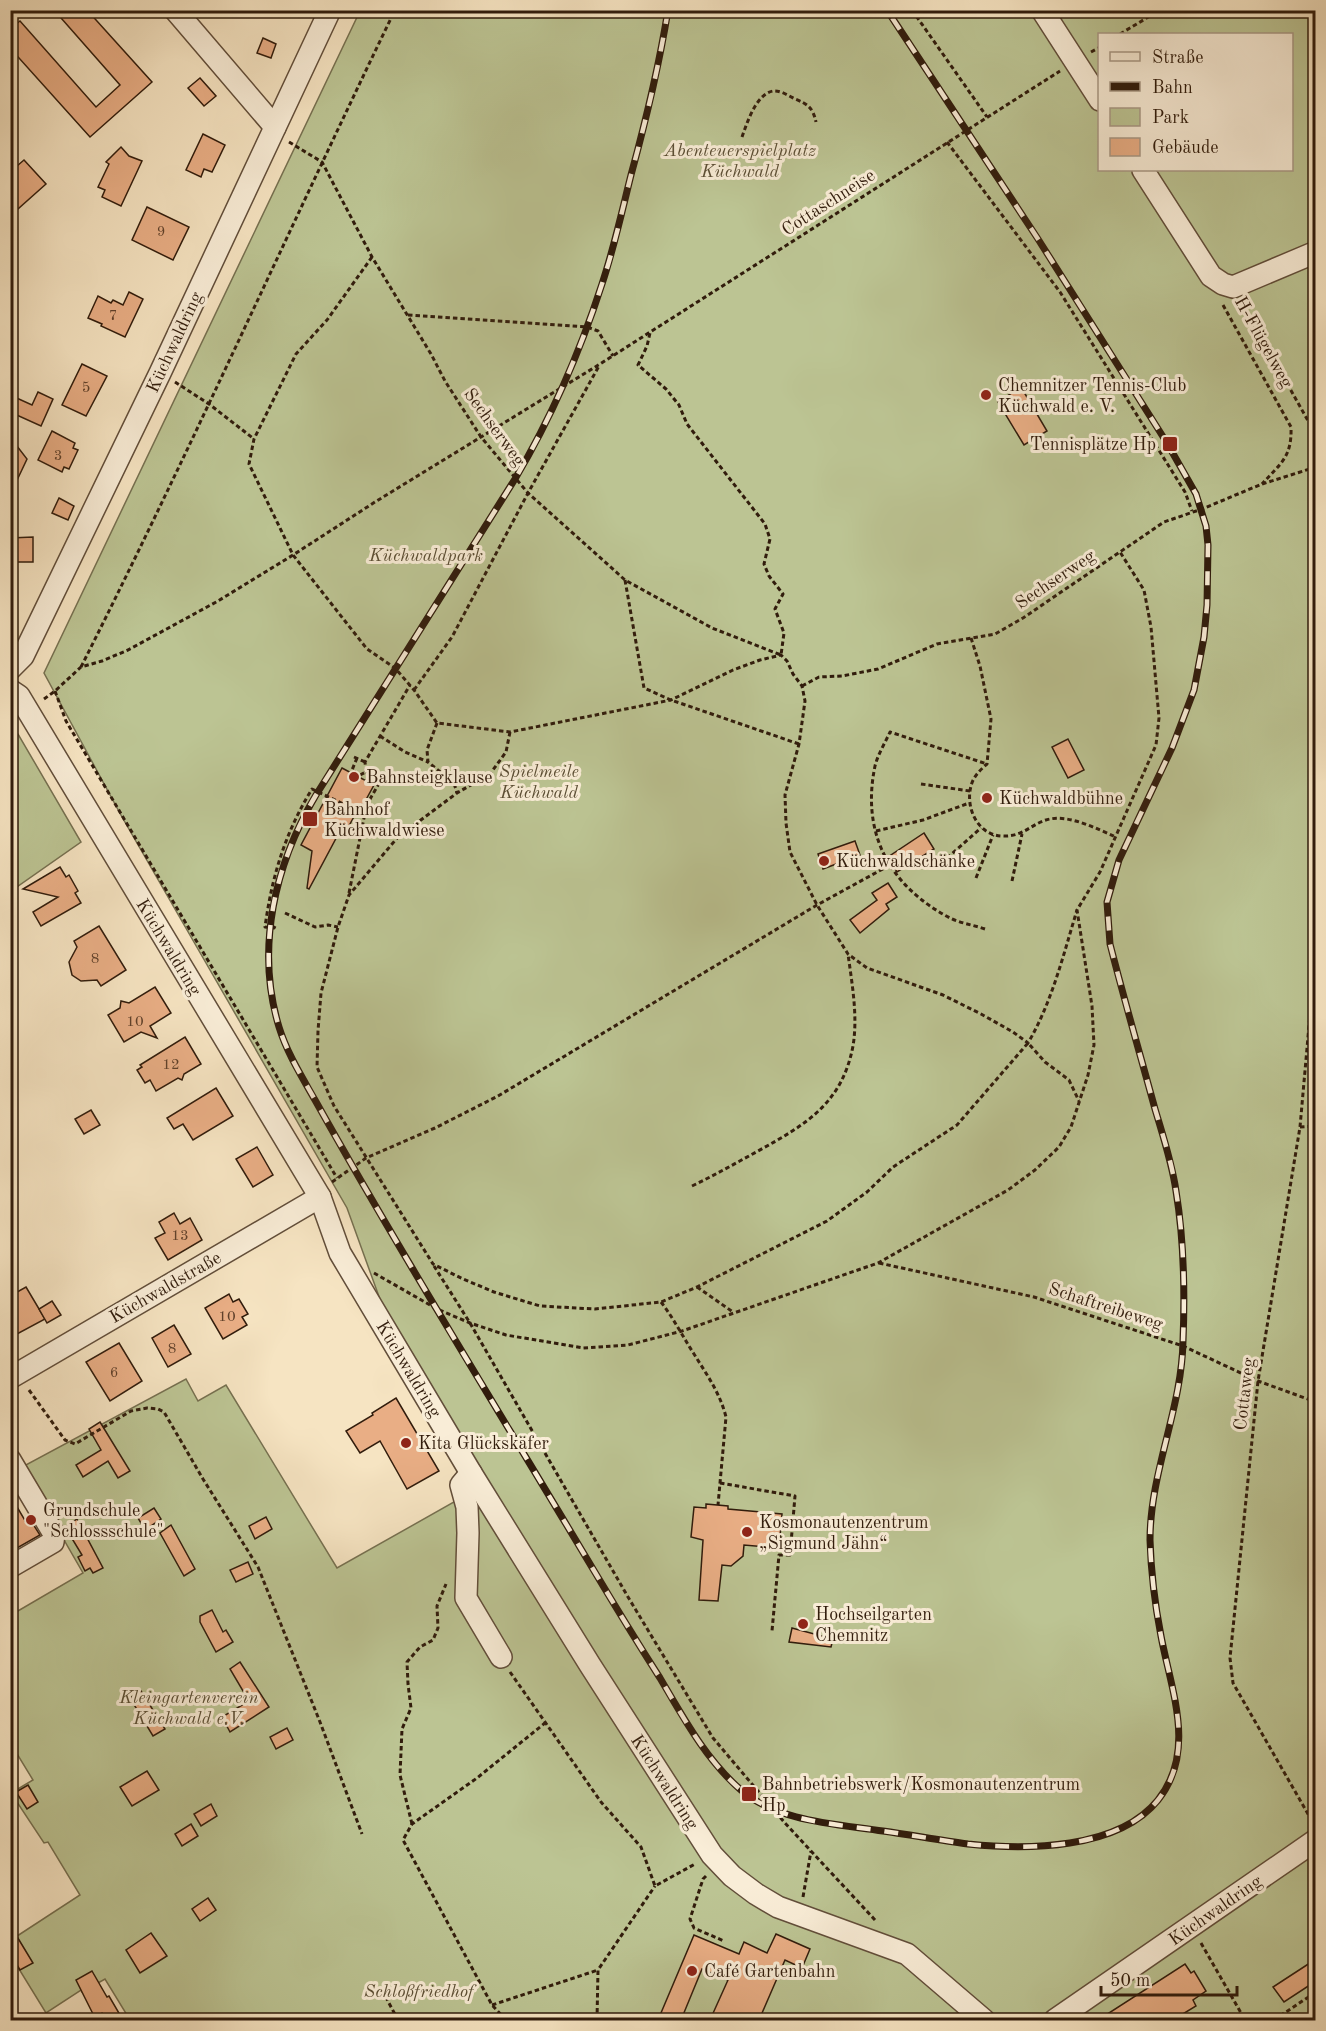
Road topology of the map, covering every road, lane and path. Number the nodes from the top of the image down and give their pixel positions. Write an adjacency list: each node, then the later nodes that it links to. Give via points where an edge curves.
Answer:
1 (176, 10): 12 (street)
2 (330, 10): 12 (street, Küchwaldring)
3 (395, 10): 15 (path)
4 (912, 10): 10 (path)
5 (1042, 10): 9 (street)
6 (1160, 10): 7 (path)
7 (1122, 33)
8 (1062, 70): 10 (path, Cottaschneise)
9 (1098, 97)
10 (987, 117): 14 (path, Cottaschneise)
11 (816, 122): 13 (path, via 807,104 773,91 753,108)
12 (274, 129): 15 (path); 24 (street, Küchwaldring)
13 (741, 137)
14 (947, 142): 21 (path, Cottaschneise); 33 (path, via 1060,292 1185,492)
15 (322, 162): 18 (path, Sechserweg); 25 (path)
16 (1144, 171): 19 (street, H-Flügelweg)
17 (1316, 252): 19 (street)
18 (372, 257): 20 (path, Sechserweg); 28 (path, via 297,354)
19 (1228, 296): 26 (path, H-Flügelweg); 31 (path, via 1291,427 1292,443 1286,458)
20 (407, 315): 22 (path, via 587,327 598,331); 27 (path, Sechserweg)
21 (650, 332): 22 (path, Cottaschneise); 38 (path, via 638,365 666,389 687,424 765,524 770,539 764,564 783,594 775,609 784,633)
22 (613, 356): 23 (path, Cottaschneise)
23 (600, 364): 27 (path, Cottaschneise); 32 (path)
24 (160, 373): 25 (path); 40 (street, Küchwaldring, via 23,656)
25 (209, 404): 28 (path); 39 (path)
26 (1316, 435)
27 (481, 437): 32 (path, Sechserweg); 35 (path, Cottaschneise)
28 (254, 439): 35 (path, via 249,464)
29 (1316, 441): 30 (path, via 1312,453)
30 (1314, 468): 31 (path, Sechserweg)
31 (1262, 484): 33 (path, Sechserweg)
32 (528, 493): 36 (path, Sechserweg); 44 (path, via 452,637)
33 (1192, 511): 34 (path, Sechserweg, via 1164,522)
34 (1120, 552): 37 (path, Sechserweg, via 1023,618 995,634); 65 (path, via 1144,590 1159,718 1156,745)
35 (293, 555): 39 (path, Cottaschneise, via 128,650); 41 (path, via 367,649 395,668)
36 (625, 580): 38 (path, Sechserweg, via 712,628); 46 (path, via 644,688)
37 (971, 638): 42 (path, Sechserweg, via 937,644 878,669 819,677); 54 (path, via 991,719)
38 (781, 655): 42 (path); 46 (path, via 733,670)
39 (81, 668): 45 (path)
40 (10, 669)
41 (410, 685): 44 (path); 50 (path)
42 (802, 686): 51 (path, via 805,701)
43 (10, 690): 47 (street, Küchwaldring)
44 (414, 690): 48 (path)
45 (55, 692): 47 (path); 84 (path, via 66,721)
46 (671, 700): 49 (path); 51 (path)
47 (27, 710): 86 (street, Küchwaldring)
48 (437, 723): 49 (path); 53 (path, via 427,750)
49 (510, 732): 58 (path, via 506,753 490,774)
50 (380, 736): 52 (path); 53 (path)
51 (799, 744): 71 (path, via 785,795 786,823 790,852)
52 (365, 762): 55 (path); 55 (path, via 356,757 352,770 360,775)
53 (428, 762): 58 (path, via 454,783)
54 (987, 764): 57 (path, via 978,772); 62 (path, via 890,732 876,764 870,804)
55 (366, 772): 60 (path, via 381,780)
56 (921, 784): 57 (path)
57 (970, 791): 59 (path)
58 (458, 793): 70 (path, via 398,837)
59 (969, 803): 61 (path, via 972,816); 62 (path, via 923,820)
60 (362, 813): 70 (path); 74 (path, via 312,789 287,836 274,879 265,927)
61 (982, 827): 64 (path); 66 (path)
62 (876, 831): 67 (path)
63 (1022, 834): 64 (path); 65 (path, via 1050,819 1079,821); 69 (path)
64 (993, 835): 68 (path)
65 (1116, 837): 72 (path)
66 (947, 858)
67 (890, 866): 71 (path); 76 (path, via 921,901 952,919)
68 (976, 878)
69 (1012, 881)
70 (349, 895): 75 (path)
71 (817, 905): 78 (path); 83 (path, via 498,1096)
72 (1077, 910): 79 (path, via 1043,1017); 80 (path, via 1094,1045)
73 (285, 913): 75 (path, via 315,927)
74 (275, 926)
75 (338, 927): 83 (path, via 321,993 317,1067 334,1106)
76 (985, 929)
77 (1316, 947): 81 (path, Cottaweg)
78 (848, 954): 79 (path, via 867,968 943,995); 85 (path, via 855,1011 853,1046 835,1093 795,1130)
79 (1028, 1043): 80 (path, via 1069,1080); 90 (path, via 957,1125 893,1167 867,1192 827,1221)
80 (1079, 1101): 87 (path, via 1071,1127 1059,1147 1035,1170 1008,1190)
81 (1300, 1126): 82 (path); 96 (path, Cottaweg)
82 (1316, 1126)
83 (366, 1158): 84 (path); 88 (path)
84 (337, 1178): 86 (path)
85 (692, 1186)
86 (320, 1197): 95 (street, Küchwaldstraße); 99 (street, Küchwaldring, via 340,1252)
87 (878, 1263): 92 (path); 96 (path, Schaftreibeweg, via 1034,1297 1183,1346)
88 (433, 1264): 91 (path, via 463,1280 540,1306 595,1309); 93 (path)
89 (368, 1269): 93 (path)
90 (698, 1287): 91 (path); 92 (path)
91 (662, 1302): 94 (path)
92 (734, 1312): 94 (path)
93 (470, 1323): 94 (path, via 506,1335 583,1348 628,1345); 111 (path, via 713,1738)
94 (682, 1331): 100 (path, via 717,1390 726,1418)
95 (13, 1376): 109 (path, via 65,1440 75,1444 131,1411 147,1408 164,1412 258,1567)
96 (1258, 1381): 97 (path, Schaftreibeweg); 108 (path, Cottaweg, via 1230,1658 1233,1683)
97 (1316, 1402)
98 (10, 1460): 102 (street, via 54,1534 53,1542)
99 (471, 1473): 105 (street, via 461,1485 467,1507 466,1598); 112 (street, Küchwaldring)
100 (720, 1483): 101 (path); 104 (path, via 795,1496 790,1556 779,1555)
101 (718, 1505)
102 (10, 1567)
103 (448, 1581): 107 (path, via 437,1606 438,1628 433,1640 420,1647 407,1662 411,1708 402,1729 400,1775)
104 (772, 1631)
105 (501, 1657): 106 (path)
106 (545, 1723): 107 (path); 113 (path, via 601,1802 641,1847)
107 (412, 1824): 121 (path, via 403,1840)
108 (1316, 1824)
109 (362, 1834)
110 (1316, 1840): 115 (street, Küchwaldring)
111 (811, 1851): 114 (path); 116 (path)
112 (715, 1858): 113 (path); 114 (street, Küchwaldring, via 756,1894); 117 (path, via 703,1879 690,1919 694,1928)
113 (655, 1886): 118 (path)
114 (796, 1915): 125 (street, Küchwaldring, via 907,1954)
115 (1191, 1926): 126 (street, Küchwaldring); 127 (path)
116 (883, 1928)
117 (724, 1941)
118 (598, 1970): 121 (path); 124 (path)
119 (382, 1990): 122 (path)
120 (1316, 1992): 128 (path)
121 (492, 2005): 123 (path)
122 (398, 2020)
123 (506, 2020)
124 (597, 2020)
125 (984, 2020)
126 (1056, 2020)
127 (1245, 2020)
128 (1274, 2020)

